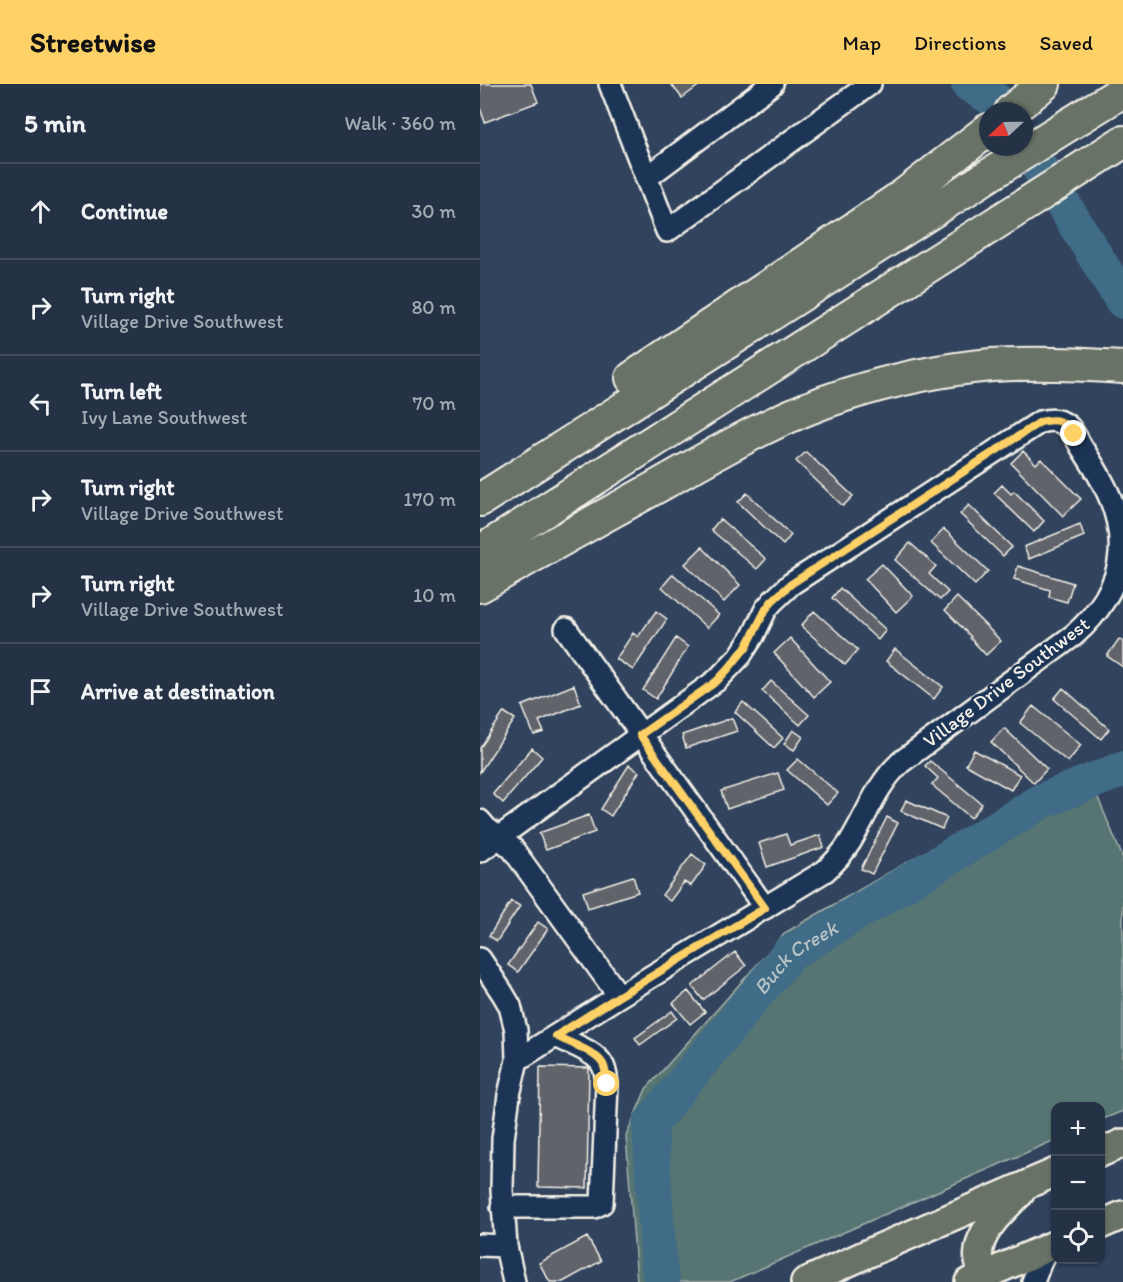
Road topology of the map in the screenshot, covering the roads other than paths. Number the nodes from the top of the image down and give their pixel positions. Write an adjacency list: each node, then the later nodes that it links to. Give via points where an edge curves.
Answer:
1 (610, 84): 7 (street)
2 (772, 84): 7 (street)
3 (870, 84): 7 (street, via 667,231)
4 (1123, 91): 10 (highway)
5 (979, 137): 9 (highway, via 904,195 571,419)
6 (1123, 142): 11 (highway)
7 (646, 178)
8 (1123, 367): 12 (highway, via 1059,363 980,367 847,394 780,420 734,444)
9 (480, 486)
10 (480, 500)
11 (480, 552)
12 (480, 586)
13 (566, 629): 14 (street)
14 (640, 735): 16 (street, Village Drive Southwest); 18 (street); 18 (street, Village Drive Southwest, via 717,681 747,646 772,601 791,584 1040,422 1061,422 1074,434 1110,494 1119,526 1118,567 1103,603 1074,635 901,762 883,781 850,843 831,865)
15 (480, 820): 16 (street)
16 (498, 837): 17 (street, Village Drive Southwest); 20 (street, via 512,848)
17 (480, 850)
18 (765, 908): 20 (street, Village Drive Southwest)
19 (480, 959): 22 (street, via 510,1006)
20 (619, 996): 21 (street, Village Drive Southwest)
21 (556, 1036): 22 (street, Village Drive Southwest); 27 (street, via 595,1055 605,1071 602,1203 594,1207)
22 (517, 1060): 27 (street, via 503,1138)
23 (1123, 1143): 24 (main road)
24 (1105, 1151)
25 (1051, 1174): 26 (main road)
26 (1031, 1182): 34 (main road, via 998,1213 987,1230 979,1252); 36 (main road)
27 (502, 1207): 31 (street)
28 (1123, 1215): 29 (main road)
29 (1105, 1223)
30 (480, 1245): 31 (street)
31 (506, 1246): 35 (street)
32 (1051, 1246): 34 (main road)
33 (1051, 1247): 37 (street)
34 (980, 1280)
35 (514, 1282)
36 (805, 1282)
37 (1033, 1282)

